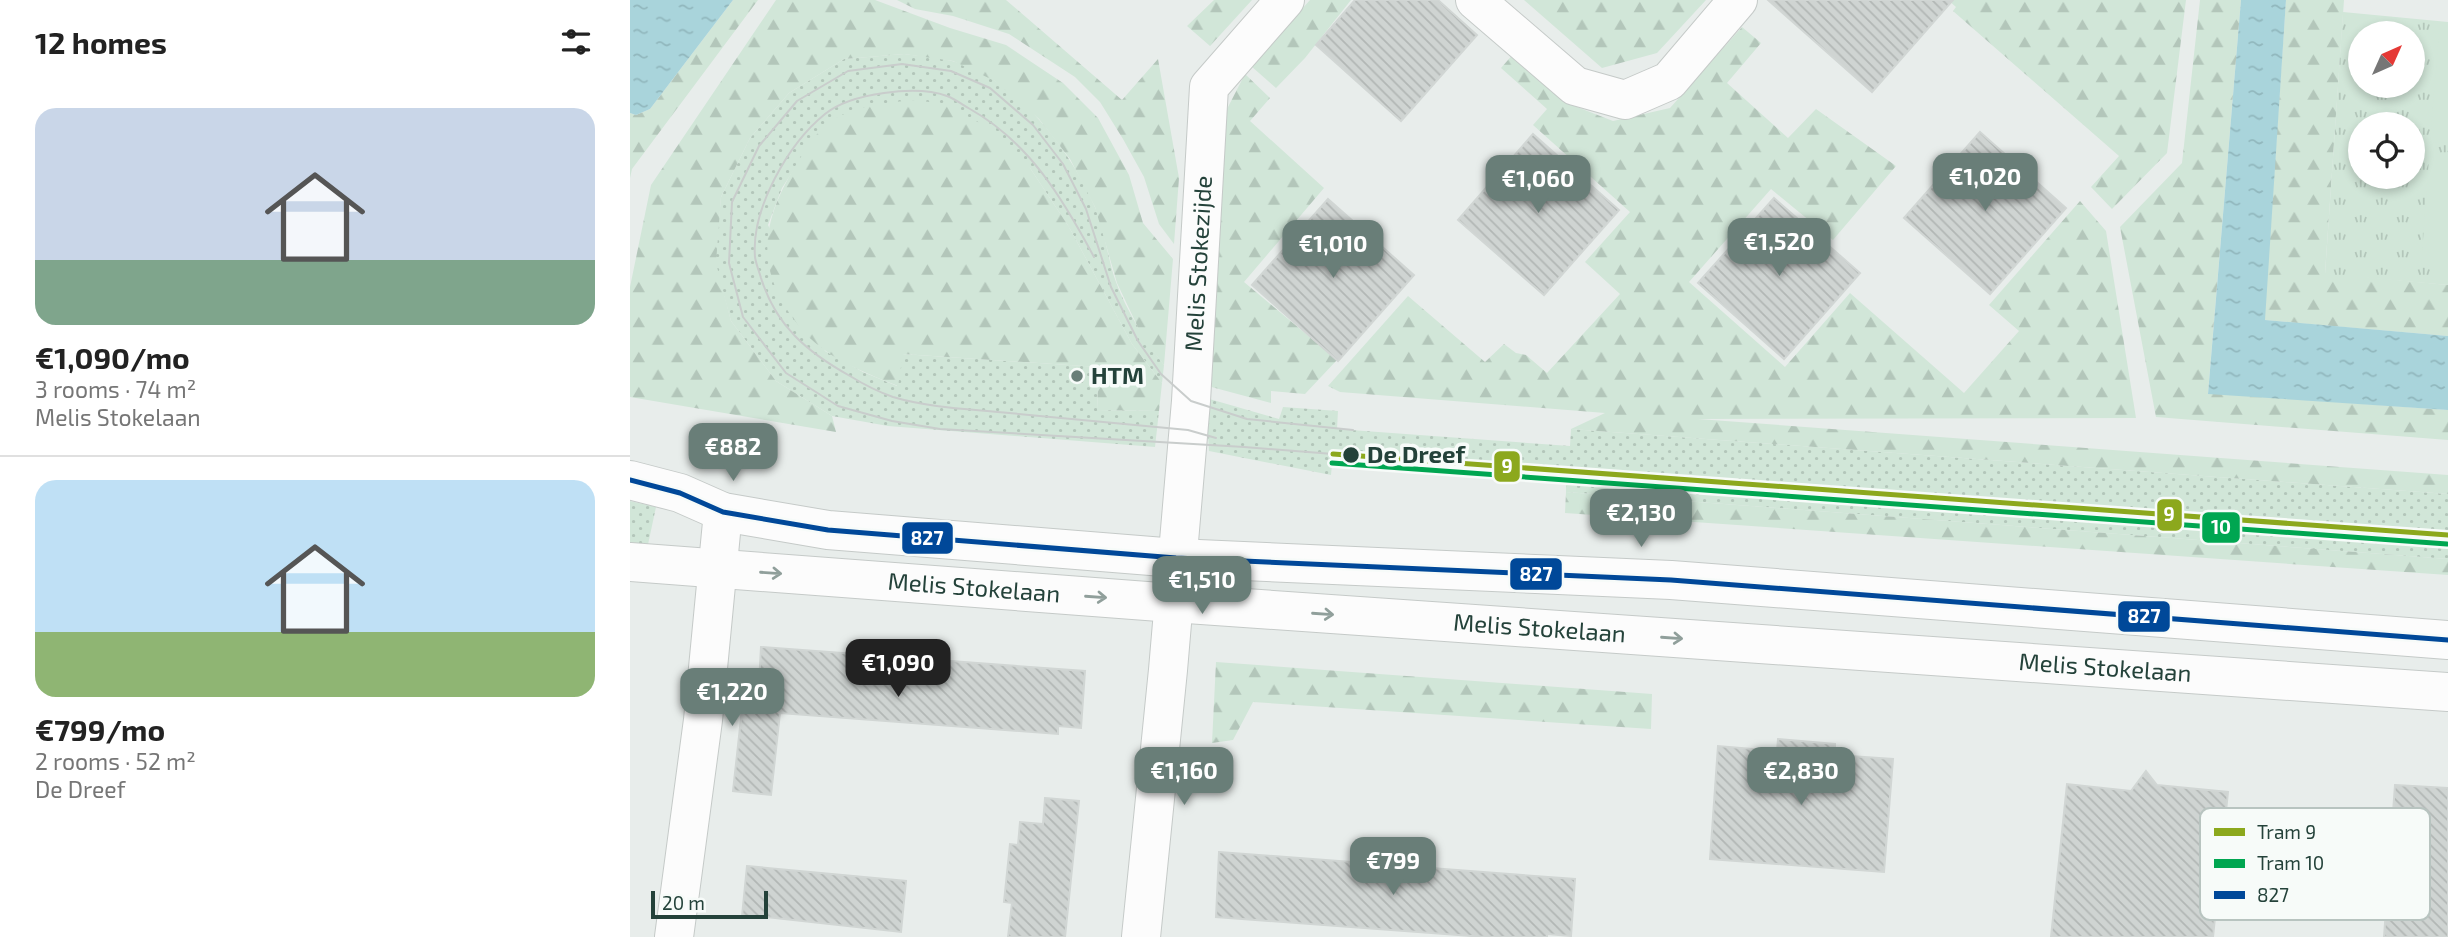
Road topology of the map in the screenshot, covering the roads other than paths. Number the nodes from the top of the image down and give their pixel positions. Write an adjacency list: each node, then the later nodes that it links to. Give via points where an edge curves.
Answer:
1 (1286, 0): 6 (street, Melis Stokezijde, via 1209,86 1191,401)
2 (1475, 0): 3 (street, via 1575,86 1625,100 1669,81)
3 (1738, 0)
4 (630, 480): 5 (street, Melis Stokelaan, via 680,493)
5 (723, 512): 6 (street, Melis Stokelaan, via 828,530); 8 (street)
6 (1176, 558): 9 (street); 10 (street, Melis Stokelaan, via 1671,580)
7 (630, 562): 8 (street, Melis Stokelaan)
8 (719, 569): 9 (street, Melis Stokelaan, one-way to 9); 12 (street)
9 (1173, 603): 11 (street, Melis Stokelaan, one-way to 11); 13 (street)
10 (2448, 640)
11 (2448, 692)
12 (674, 937)
13 (1140, 937)

